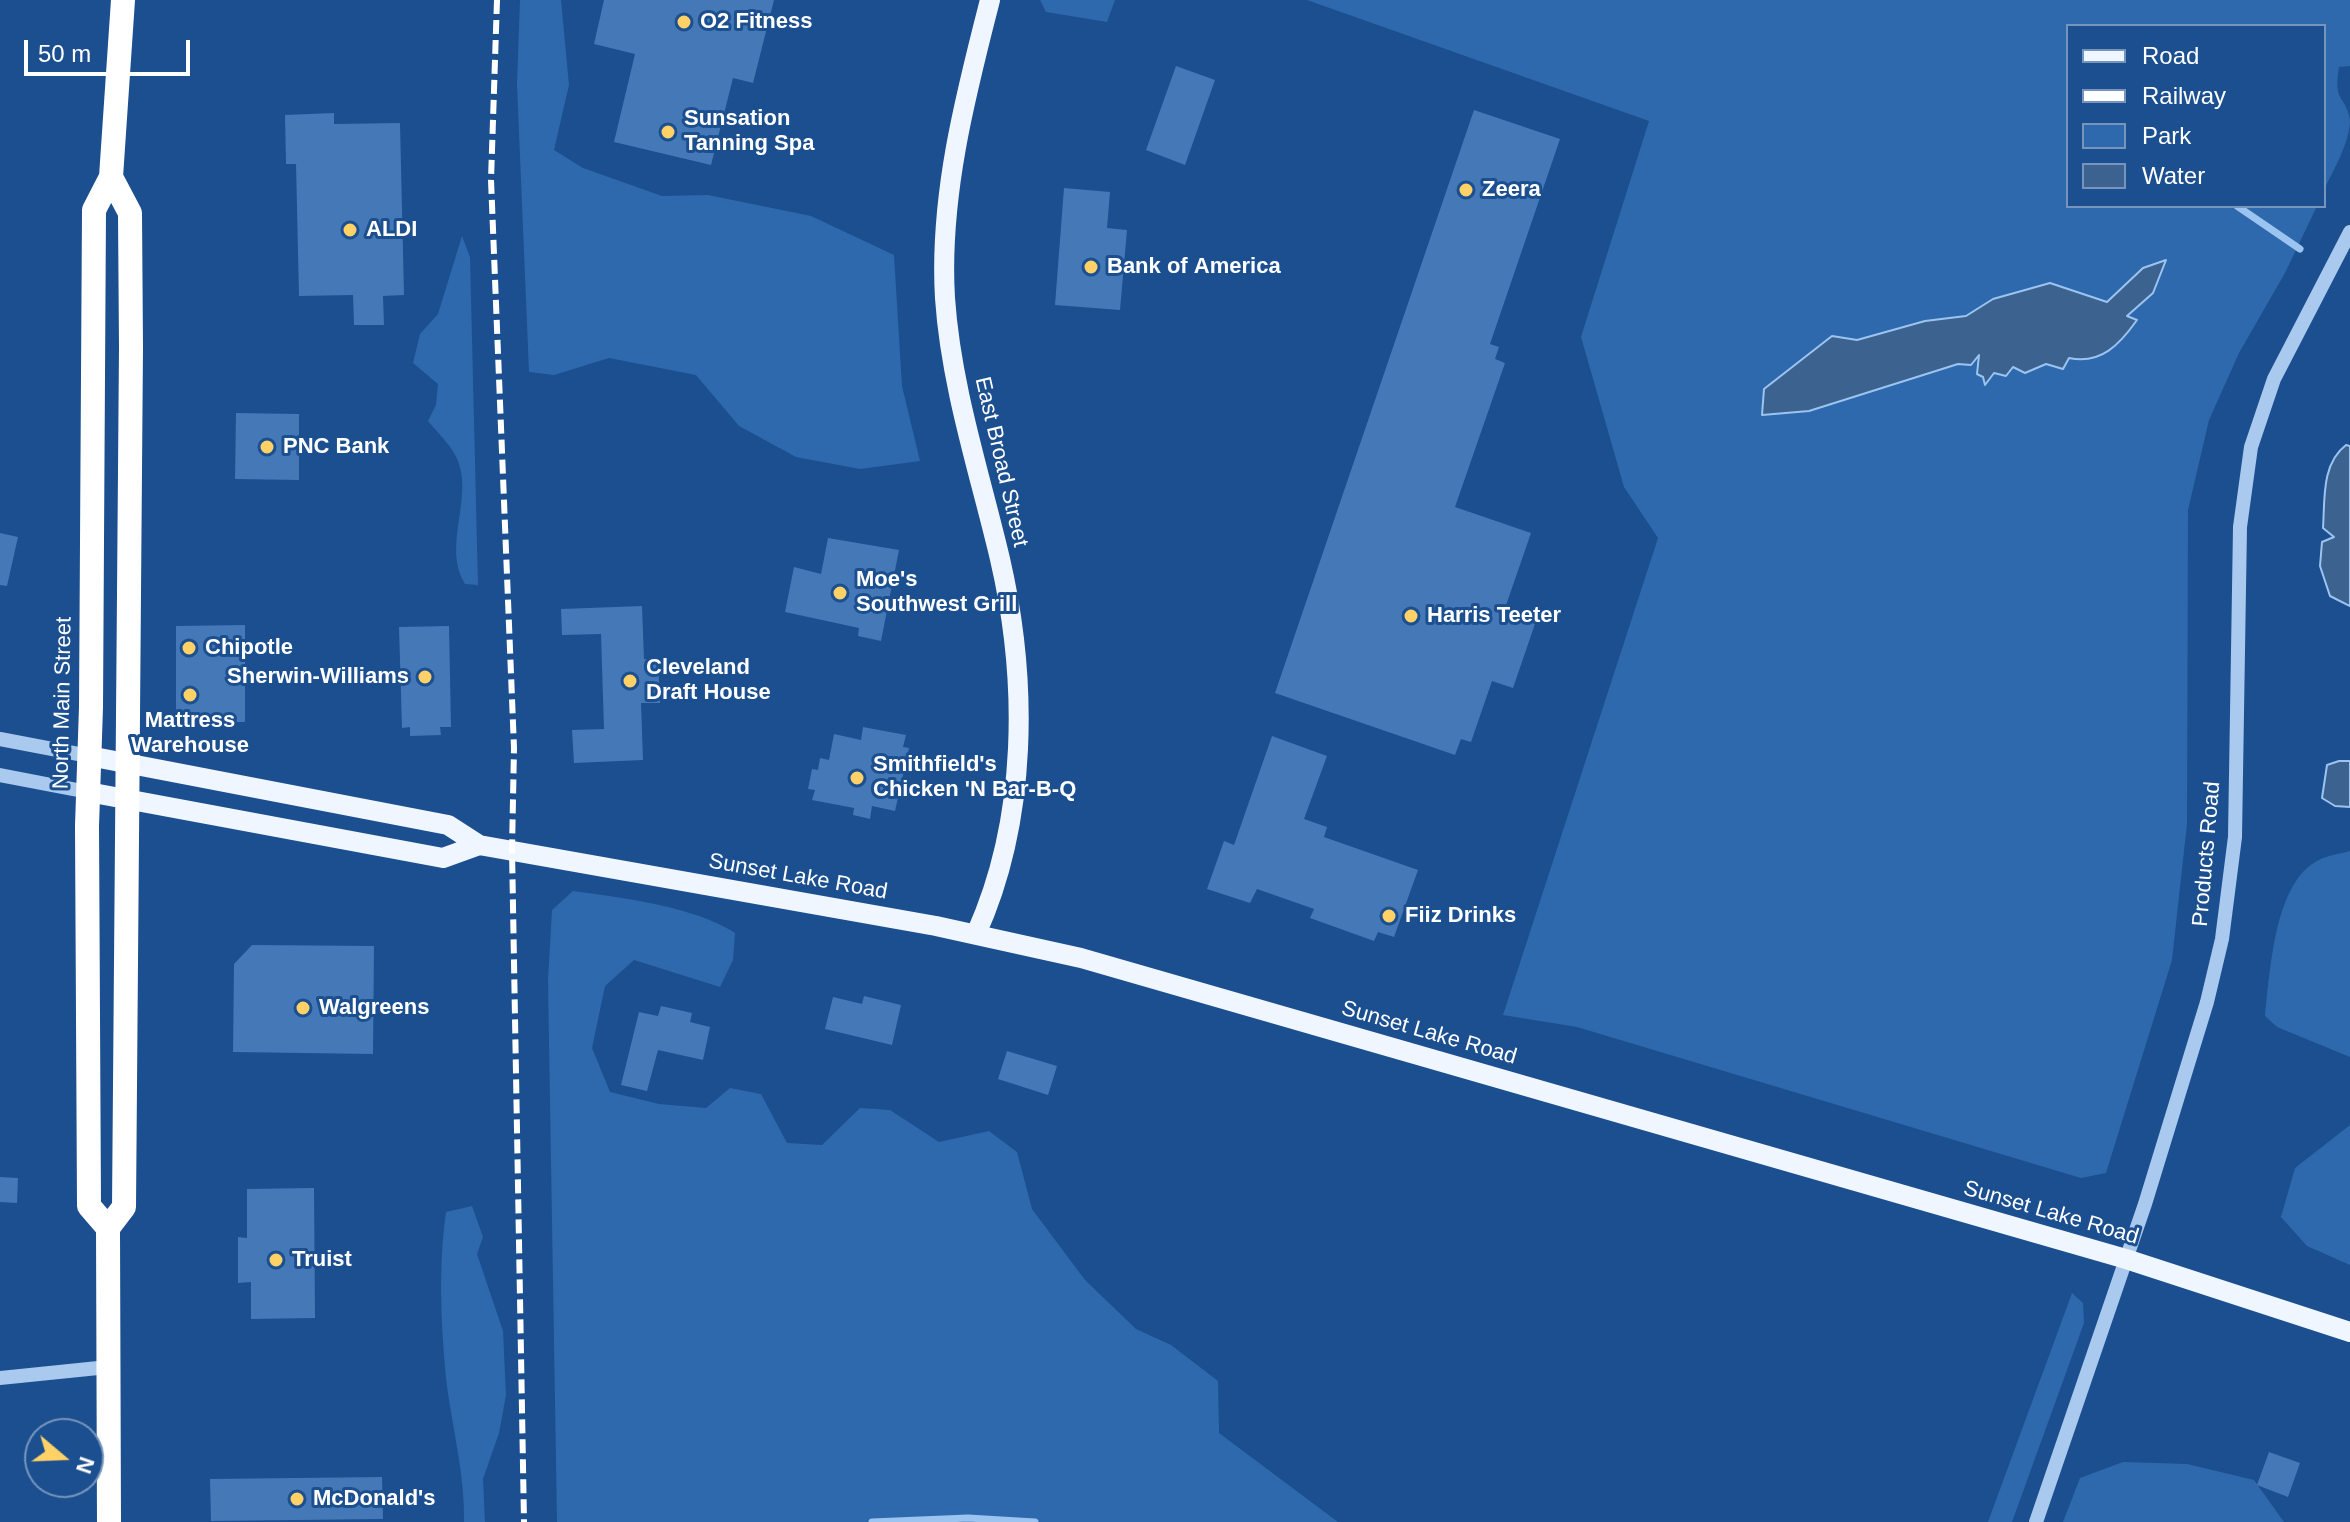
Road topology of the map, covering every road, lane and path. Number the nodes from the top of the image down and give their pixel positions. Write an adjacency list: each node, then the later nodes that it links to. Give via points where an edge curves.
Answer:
1 (123, 0): 3 (highway, North Main Street)
2 (990, 0): 12 (main road, East Broad Street, via 959,131 944,243 945,300 956,376 1000,560 1019,669 1020,716 1009,819 991,901)
3 (111, 177): 6 (highway, North Main Street, via 94,210); 7 (highway, via 130,213)
4 (2350, 232): 14 (street, Products Road, via 2274,379 2251,447 2240,527 2235,837 2228,903 2207,1002)
5 (0, 739): 6 (street)
6 (89, 756): 7 (main road, Sunset Lake Road); 9 (highway, North Main Street)
7 (128, 764): 10 (highway); 11 (main road, Sunset Lake Road, via 448,825)
8 (0, 775): 9 (street)
9 (88, 792): 10 (main road, Sunset Lake Road); 13 (highway, North Main Street, via 89,1206)
10 (128, 800): 11 (main road, Sunset Lake Road, via 443,858); 13 (highway, via 124,1207)
11 (479, 845): 12 (main road, Sunset Lake Road)
12 (976, 934): 14 (main road, Sunset Lake Road, via 1228,998)
13 (108, 1228): 16 (highway)
14 (2126, 1259): 15 (main road, Sunset Lake Road); 19 (street, Products Road)
15 (2350, 1332)
16 (108, 1367): 17 (street); 18 (highway)
17 (0, 1378)
18 (109, 1522)
19 (2036, 1522)

